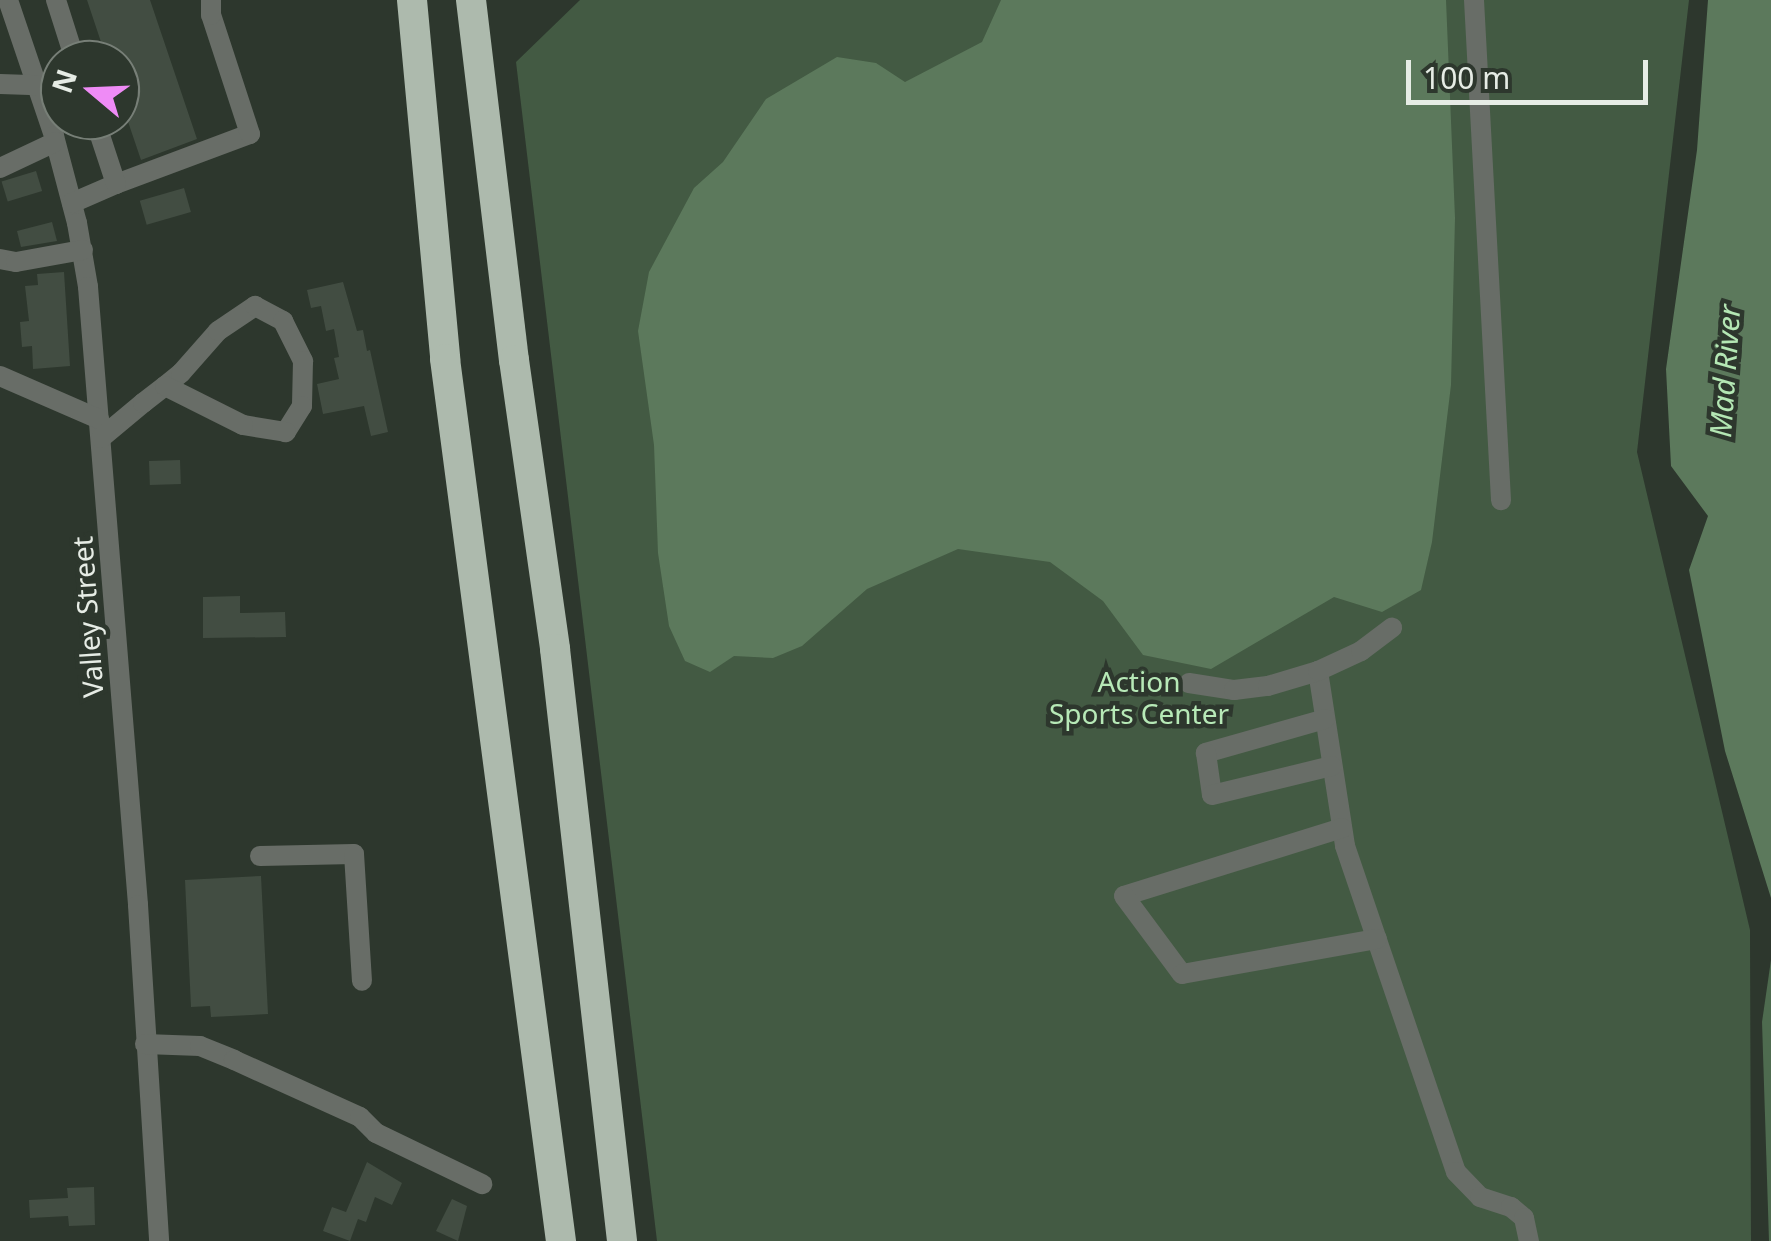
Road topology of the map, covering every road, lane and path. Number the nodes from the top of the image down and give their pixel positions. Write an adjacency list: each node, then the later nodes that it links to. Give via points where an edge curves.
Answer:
1 (8, 0): 9 (street, Valley Street)
2 (56, 0): 7 (street)
3 (211, 0): 13 (street, via 250,134)
4 (412, 0): 33 (highway, via 444,358)
5 (471, 0): 34 (highway)
6 (1474, 0): 20 (street)
7 (69, 40)
8 (0, 84): 9 (street)
9 (37, 85): 11 (street, Valley Street)
10 (102, 140): 13 (street)
11 (55, 142): 12 (street); 14 (street, Valley Street)
12 (0, 168)
13 (116, 184): 14 (street)
14 (72, 202): 15 (street, Valley Street)
15 (83, 250): 16 (street); 19 (street, Valley Street)
16 (0, 259)
17 (0, 376): 19 (street)
18 (165, 386): 18 (street, via 218,330 255,306 283,321 303,361 302,406 286,432 243,425); 19 (street)
19 (100, 428): 30 (street, Valley Street)
20 (1501, 500)
21 (1392, 628): 22 (street)
22 (1318, 671): 23 (street, via 1234,690); 24 (street)
23 (1189, 682)
24 (1325, 719): 25 (street); 25 (street, via 1206,754 1212,795)
25 (1332, 766): 26 (street)
26 (1342, 828): 28 (street); 28 (street, via 1124,896 1182,974)
27 (260, 856): 29 (street, via 354,854)
28 (1376, 939): 35 (street, via 1456,1172 1480,1196 1524,1218)
29 (362, 981)
30 (145, 1044): 31 (street, via 200,1046 234,1060 360,1117 376,1132); 32 (street, Valley Street)
31 (482, 1184)
32 (159, 1241)
33 (561, 1241)
34 (622, 1241)
35 (1529, 1241)

